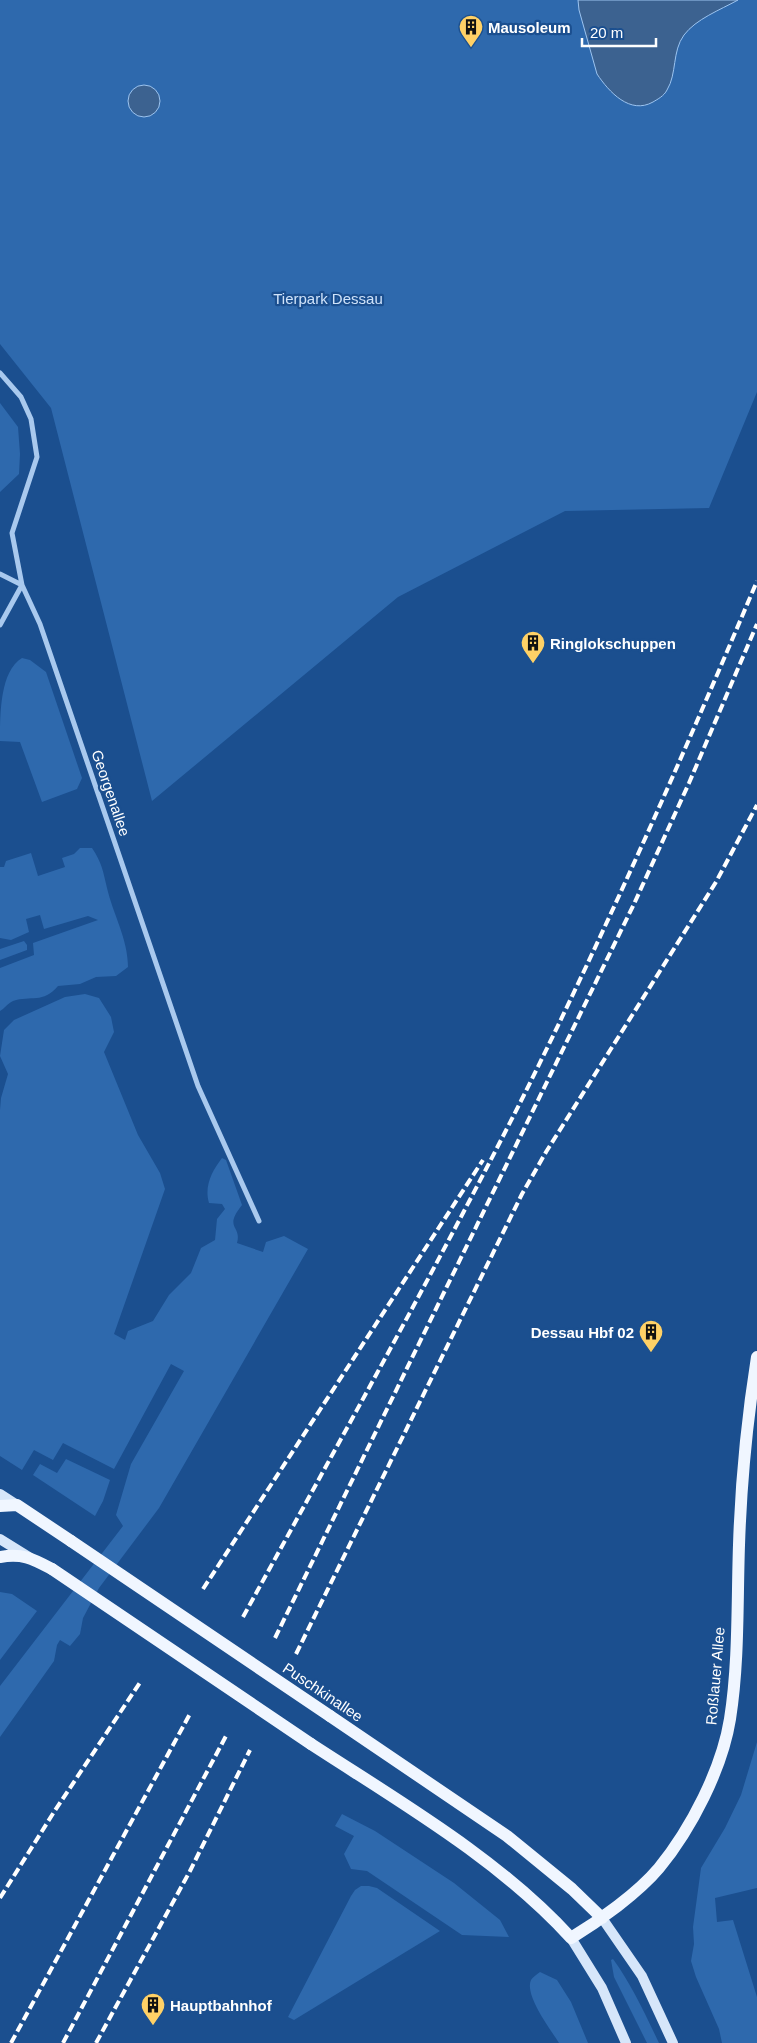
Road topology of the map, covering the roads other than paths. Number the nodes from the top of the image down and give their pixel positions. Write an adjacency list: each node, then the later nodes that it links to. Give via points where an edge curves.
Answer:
1 (0, 373): 3 (street, Georgenallee, via 21,396 31,420 37,457 12,533)
2 (0, 574): 3 (street)
3 (22, 585): 4 (street); 5 (street, Georgenallee, via 40,624 198,1086)
4 (0, 625)
5 (259, 1221)
6 (757, 1357): 13 (main road, Roßlauer Allee, via 741,1484 734,1666 725,1742 699,1804 670,1852 646,1881)
7 (0, 1494): 8 (main road, Puschkinallee)
8 (17, 1505): 9 (main road); 13 (main road, Puschkinallee, bridge, via 507,1836)
9 (0, 1506)
10 (0, 1539): 12 (main road)
11 (0, 1557): 12 (main road)
12 (29, 1557): 14 (main road, bridge, via 52,1569 427,1820 551,1916)
13 (602, 1918): 14 (main road, Roßlauer Allee); 16 (main road, via 642,1976)
14 (571, 1938): 15 (main road, via 602,1988)
15 (626, 2043)
16 (673, 2043)

